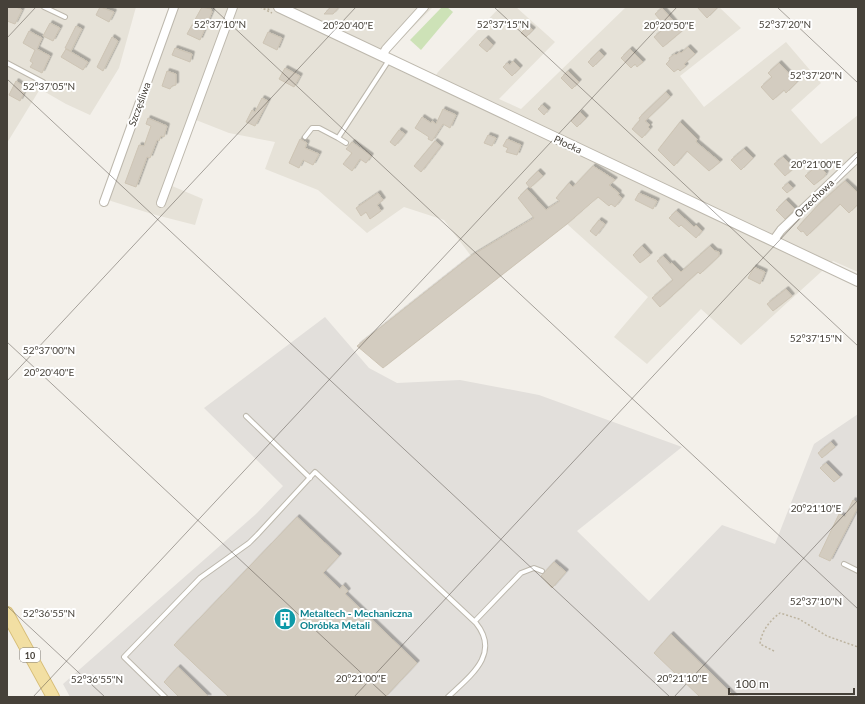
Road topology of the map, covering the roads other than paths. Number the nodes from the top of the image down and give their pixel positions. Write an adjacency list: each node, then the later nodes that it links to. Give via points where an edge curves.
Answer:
1 (44, 7): 6 (lane)
2 (174, 7): 14 (street, Szczęśliwa)
3 (233, 7): 15 (street)
4 (424, 7): 7 (street, via 386,49)
5 (283, 8): 7 (street, Płocka)
6 (65, 17)
7 (386, 58): 11 (lane); 16 (street, Płocka)
8 (7, 63): 9 (lane)
9 (43, 82)
10 (306, 137): 11 (lane, via 312,128 319,128)
11 (338, 138): 12 (lane)
12 (346, 143)
13 (858, 157): 16 (street, Orzechowa, via 781,230)
14 (104, 202)
15 (160, 203)
16 (773, 241): 17 (street, Płocka)
17 (858, 282)
18 (246, 416): 19 (lane)
19 (310, 478): 24 (lane, via 315,472); 26 (lane, via 249,543 200,578 124,657)
20 (844, 564): 22 (lane)
21 (542, 571): 24 (lane, via 534,568 521,573)
22 (858, 571)
23 (7, 613): 25 (main road, 10)
24 (475, 621): 27 (lane, via 483,632 486,651 484,659)
25 (53, 697)
26 (165, 697)
27 (448, 697)

